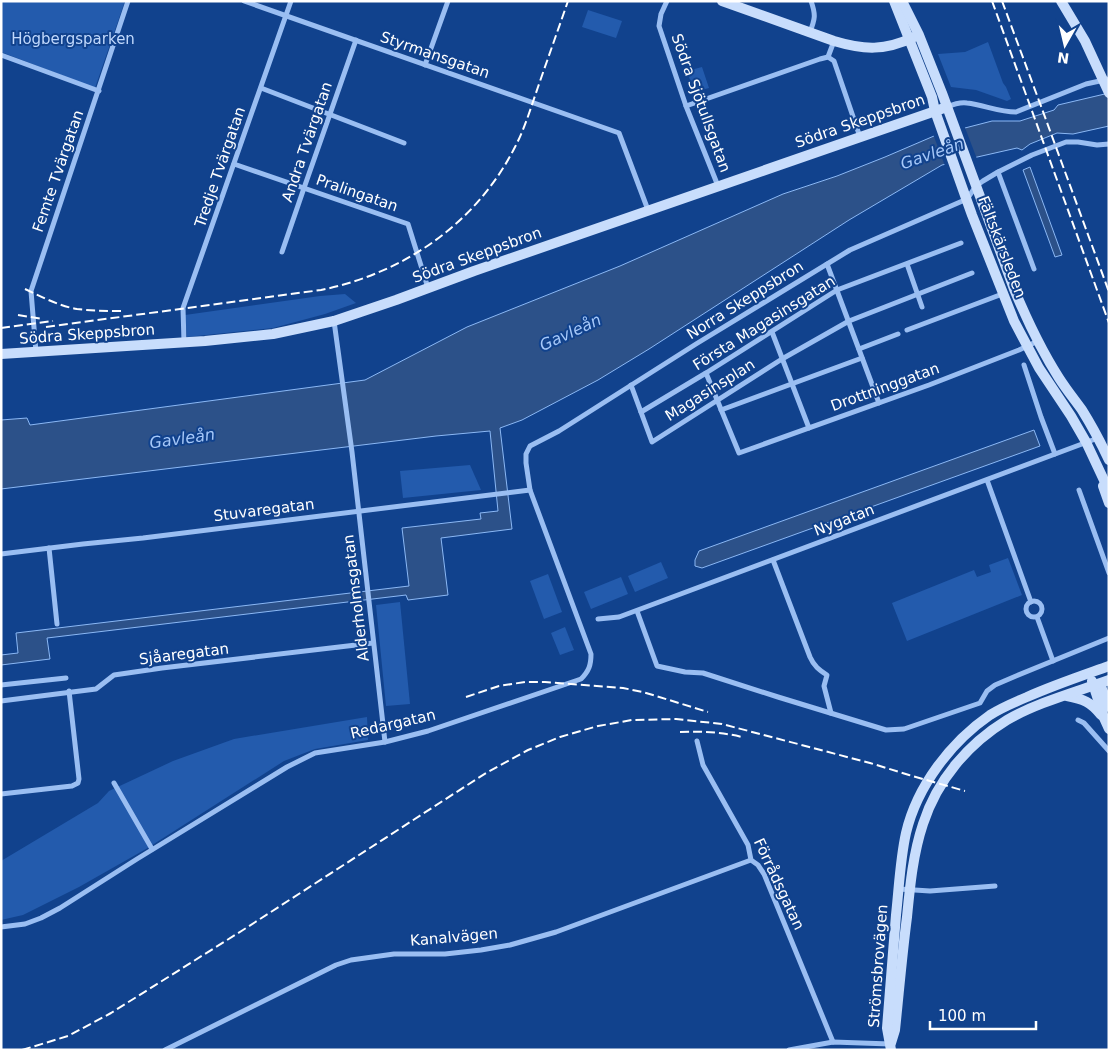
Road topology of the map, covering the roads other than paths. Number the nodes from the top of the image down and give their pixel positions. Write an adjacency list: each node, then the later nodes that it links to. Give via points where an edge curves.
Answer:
1 (128, 1): 22 (street, Femte Tvärgatan)
2 (244, 1): 11 (street, Styrmansgatan)
3 (291, 1): 11 (street, Tredje Tvärgatan)
4 (448, 1): 19 (street)
5 (666, 1): 24 (street, Södra Sjötullsgatan, via 659,26)
6 (722, 1): 12 (main road)
7 (811, 1): 12 (street, via 815,19)
8 (894, 1): 15 (main road, Fältskärsleden)
9 (902, 1): 13 (main road, Fältskärsleden)
10 (1061, 1): 20 (main road)
11 (286, 16): 14 (street, Styrmansgatan); 21 (street, Tredje Tvärgatan)
12 (810, 33): 16 (main road)
13 (919, 35): 15 (main road); 25 (main road, Fältskärsleden)
14 (356, 40): 19 (street, Styrmansgatan); 27 (street, Andra Tvärgatan)
15 (909, 40): 16 (main road, via 877,48); 26 (main road, Fältskärsleden)
16 (834, 42): 18 (street)
17 (1, 54): 22 (street)
18 (828, 57): 24 (street); 28 (street, via 834,61)
19 (425, 65): 37 (street, Styrmansgatan, via 619,133)
20 (1106, 80): 23 (main road); 25 (street, via 1086,84 1016,112 967,103)
21 (261, 88): 27 (street); 31 (street, Tredje Tvärgatan)
22 (99, 91): 59 (street, Femte Tvärgatan, via 31,291)
23 (1108, 92)
24 (686, 106): 33 (street, Södra Sjötullsgatan)
25 (947, 107): 26 (main road, Södra Skeppsbron); 34 (main road, Fältskärsleden)
26 (935, 111): 28 (main road, Södra Skeppsbron); 36 (main road, Fältskärsleden)
27 (330, 114): 29 (street); 35 (street, Andra Tvärgatan)
28 (860, 137): 33 (main road, Södra Skeppsbron)
29 (404, 143)
30 (1109, 144): 32 (street, via 1066,142)
31 (234, 164): 35 (street, Pralingatan); 56 (street, Tredje Tvärgatan, via 184,308)
32 (998, 172): 34 (street); 42 (street)
33 (718, 186): 37 (main road, Södra Skeppsbron)
34 (976, 186): 36 (street); 45 (main road, Fältskärsleden)
35 (304, 188): 39 (street, Andra Tvärgatan); 44 (street, Pralingatan, via 408,224)
36 (968, 199): 40 (street, Norra Skeppsbron, via 850,250); 47 (main road, Fältskärsleden)
37 (648, 210): 44 (main road, Södra Skeppsbron)
38 (961, 243): 41 (street, Första Magasinsgatan)
39 (282, 252)
40 (827, 264): 46 (street); 66 (street, Norra Skeppsbron)
41 (907, 264): 46 (street, Första Magasinsgatan); 48 (street)
42 (1034, 269)
43 (972, 273): 48 (street, Magasinsplan)
44 (428, 288): 51 (main road, Södra Skeppsbron)
45 (1014, 289): 47 (street); 55 (main road, Fältskärsleden)
46 (837, 290): 50 (street); 53 (street, Första Magasinsgatan)
47 (1003, 294): 52 (street); 57 (main road, Fältskärsleden)
48 (918, 295): 49 (street); 50 (street, Magasinsplan)
49 (922, 307)
50 (849, 321): 58 (street); 62 (street, Magasinsplan)
51 (334, 322): 56 (main road, Södra Skeppsbron, via 273,334); 83 (street, Alderholmsgatan)
52 (907, 330)
53 (772, 332): 62 (street); 64 (street, Första Magasinsgatan)
54 (898, 334): 58 (street)
55 (1038, 341): 57 (street, Drottninggatan); 72 (main road, Fältskärsleden)
56 (184, 343): 59 (main road, Södra Skeppsbron)
57 (1027, 347): 68 (street, Drottninggatan); 73 (main road, Fältskärsleden)
58 (859, 349): 61 (street)
59 (36, 352): 60 (main road, Södra Skeppsbron)
60 (1, 354)
61 (862, 358): 65 (street); 68 (street)
62 (782, 359): 65 (street); 67 (street, Magasinsplan)
63 (1024, 365): 75 (street)
64 (706, 373): 67 (street); 70 (street, Första Magasinsgatan)
65 (792, 383): 69 (street); 71 (street)
66 (631, 385): 70 (street); 74 (street, Norra Skeppsbron)
67 (716, 400): 69 (street); 70 (street, Magasinsplan, via 652,442)
68 (879, 403): 71 (street, Drottninggatan)
69 (722, 410): 71 (street, Drottninggatan, via 739,453)
70 (641, 412)
71 (810, 428)
72 (1098, 437): 73 (street, Nygatan); 76 (main road, Fältskärsleden)
73 (1086, 442): 75 (street, Nygatan); 77 (main road, Fältskärsleden)
74 (530, 446): 79 (street, Redargatan, via 526,454)
75 (1055, 454): 78 (street, Nygatan)
76 (1109, 460)
77 (1099, 470): 81 (main road, Fältskärsleden); 82 (main road)
78 (987, 480): 86 (street, Nygatan); 88 (street)
79 (530, 490): 83 (street, Stuvaregatan); 110 (street, Redargatan, via 589,645 589,671 570,684)
80 (1079, 490): 87 (street)
81 (1109, 491)
82 (1109, 503)
83 (358, 512): 84 (street, Stuvaregatan); 94 (street, Alderholmsgatan)
84 (49, 548): 85 (street, Stuvaregatan); 92 (street)
85 (1, 554)
86 (773, 560): 89 (street, Nygatan); 105 (street, via 814,666 827,675 824,686)
87 (1109, 573)
88 (1031, 602): 90 (street, via 1041,606); 90 (street, via 1026,611 1029,616)
89 (637, 611): 91 (street, Nygatan); 105 (street, via 657,666 703,673)
90 (1037, 617): 95 (street)
91 (598, 619)
92 (57, 624)
93 (1109, 638): 95 (street)
94 (373, 643): 101 (street, Sjåaregatan, via 114,675 96,689); 110 (street, Alderholmsgatan)
95 (1053, 661): 105 (street, via 995,685 980,703 904,729 886,730)
96 (1109, 666): 97 (main road, Strömsbrovägen)
97 (1092, 672): 99 (main road); 117 (main road, Strömsbrovägen, via 1028,696 991,715 942,759 912,812)
98 (66, 678): 100 (street)
99 (1101, 683): 102 (main road, Strömsbrovägen); 104 (main road); 106 (main road)
100 (1, 685)
101 (69, 691): 103 (street, Sjåaregatan); 113 (street, via 78,783)
102 (1066, 696): 106 (main road, via 1088,702); 118 (main road, Strömsbrovägen, via 1034,707 984,736 945,777 922,824)
103 (1, 700)
104 (1109, 707)
105 (831, 713)
106 (1104, 718): 108 (main road)
107 (1078, 720): 111 (street)
108 (1109, 729)
109 (697, 741): 115 (street, Förrådsgatan, via 703,765 748,845)
110 (385, 742): 114 (street, Redargatan, via 315,753 287,766)
111 (1109, 751)
112 (114, 783): 114 (street)
113 (1, 794)
114 (152, 849): 119 (street, Redargatan, via 41,918)
115 (751, 860): 120 (street, Förrådsgatan, via 764,874); 122 (street, Kanalvägen, via 556,932 510,944 445,954 394,954 350,960)
116 (995, 886): 118 (street, Strömsbrovägen)
117 (898, 889): 118 (street, Strömsbrovägen); 121 (main road, Strömsbrovägen, via 887,1028)
118 (910, 890): 121 (main road, Strömsbrovägen, via 896,1030)
119 (1, 927)
120 (833, 1042): 121 (street); 123 (street)
121 (890, 1047)
122 (165, 1050)
123 (789, 1050)

